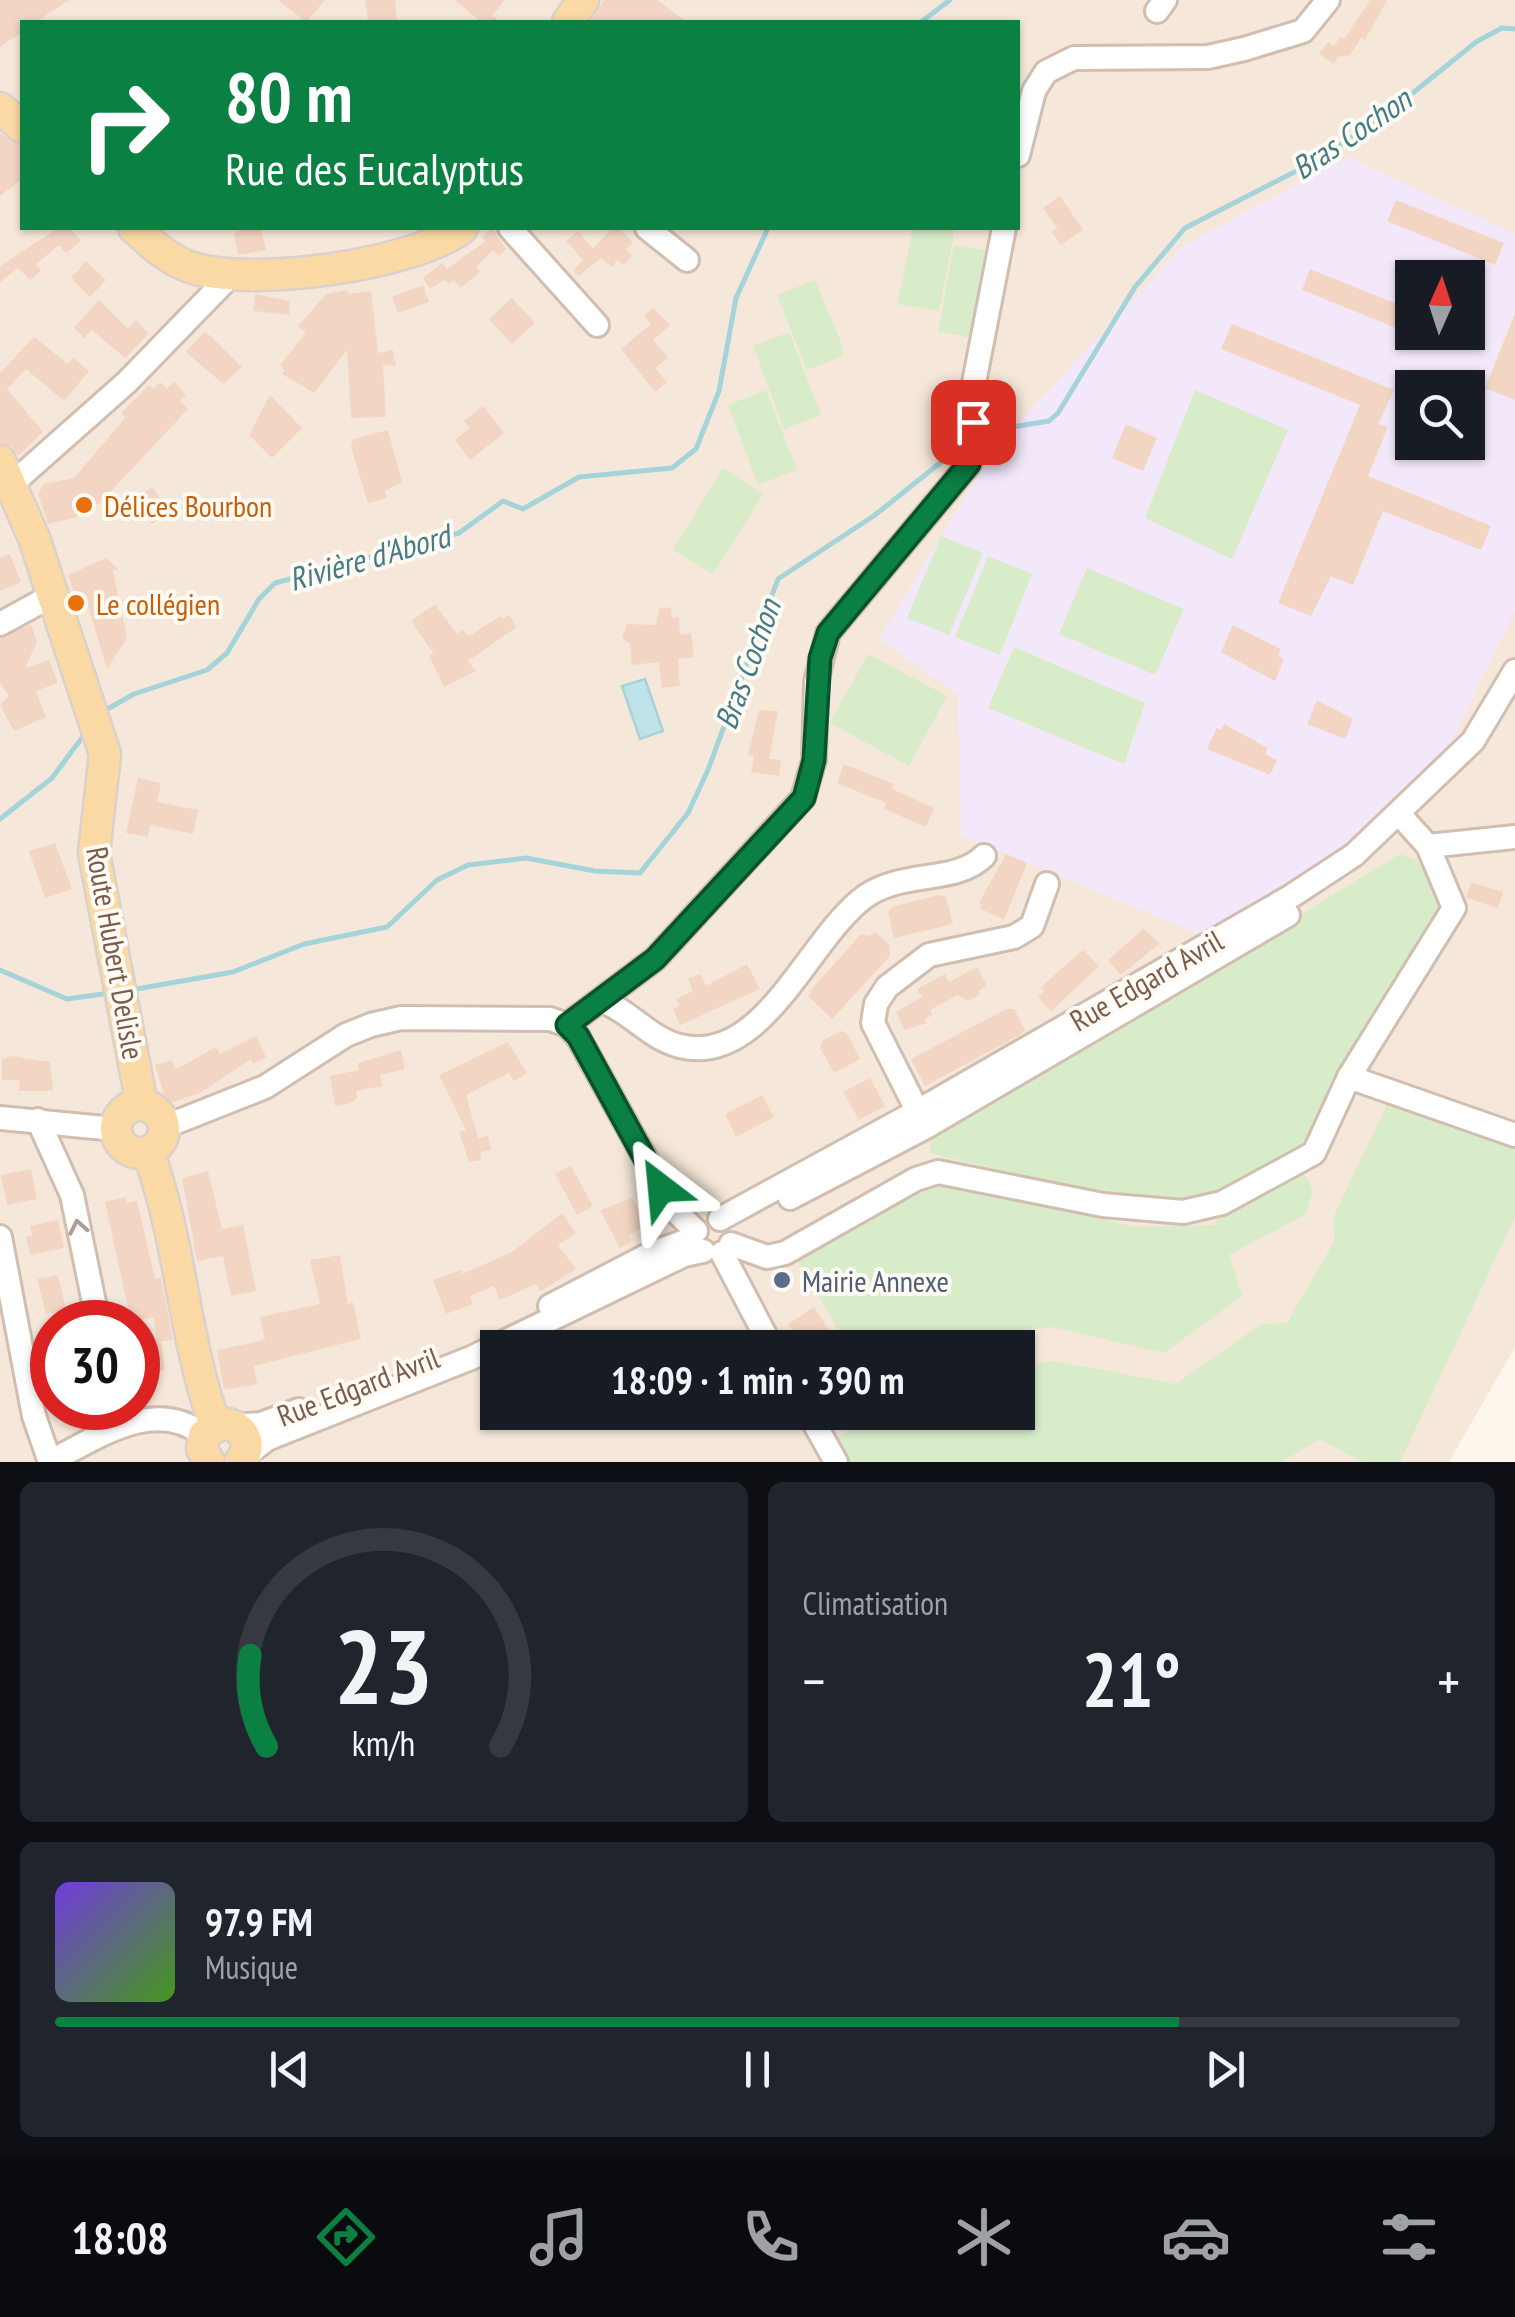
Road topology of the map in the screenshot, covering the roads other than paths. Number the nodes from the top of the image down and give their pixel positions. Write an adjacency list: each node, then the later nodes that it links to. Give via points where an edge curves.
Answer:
1 (1328, 0): 4 (street, via 1303,32 1244,48 1208,56 1074,58 1046,72 1034,91)
2 (0, 108): 3 (main road)
3 (20, 126)
4 (1020, 147)
5 (136, 230): 11 (main road, via 164,256)
6 (458, 230): 11 (main road, via 417,253 284,274)
7 (512, 230): 12 (street)
8 (650, 230): 10 (street)
9 (1004, 230): 23 (street, via 973,388 969,464 828,633 804,798 682,933)
10 (687, 260)
11 (231, 275): 13 (street, via 128,382)
12 (597, 325)
13 (6, 472): 14 (main road)
14 (53, 595): 15 (street); 30 (main road, Route Hubert Delisle, via 102,741 94,853)
15 (0, 624)
16 (1515, 671): 18 (street, Rue Edgard Avril, via 1473,741)
17 (1515, 700): 18 (street, Rue Edgard Avril, via 1486,746)
18 (1406, 821): 20 (street); 28 (street, Rue Edgard Avril)
19 (1515, 837): 20 (street)
20 (1428, 846): 25 (street, via 1454,908)
21 (984, 856): 23 (street, via 970,870 891,881 864,897 765,1015 726,1044 678,1046)
22 (1047, 884): 28 (street, via 1032,926 1014,937 929,955 887,987 876,1004 872,1023)
23 (602, 1001): 24 (street)
24 (567, 1025): 30 (street, via 550,1019 401,1018 346,1036 265,1088); 32 (street, via 674,1210)
25 (1349, 1077): 31 (street); 32 (street, via 1314,1153 1202,1210 1104,1205 938,1172 785,1253 767,1257)
26 (0, 1118): 27 (street)
27 (38, 1120): 29 (street); 34 (street, one-way to 27, via 72,1195)
28 (922, 1120): 32 (street, Rue Edgard Avril)
29 (115, 1128): 30 (main road, via 126,1149)
30 (151, 1128): 39 (main road, Route Hubert Delisle)
31 (1515, 1135)
32 (713, 1236): 35 (street); 39 (street, Rue Edgard Avril, via 463,1346); 40 (street, Rue Edgard Avril, via 471,1358 267,1439)
33 (0, 1238): 41 (street)
34 (93, 1300)
35 (763, 1330)
36 (160, 1418): 39 (street, via 186,1421)
37 (105, 1430): 41 (street)
38 (818, 1430): 42 (street)
39 (216, 1437): 40 (main road, Route Hubert Delisle, via 247,1442)
40 (242, 1460)
41 (49, 1462)
42 (836, 1462)

